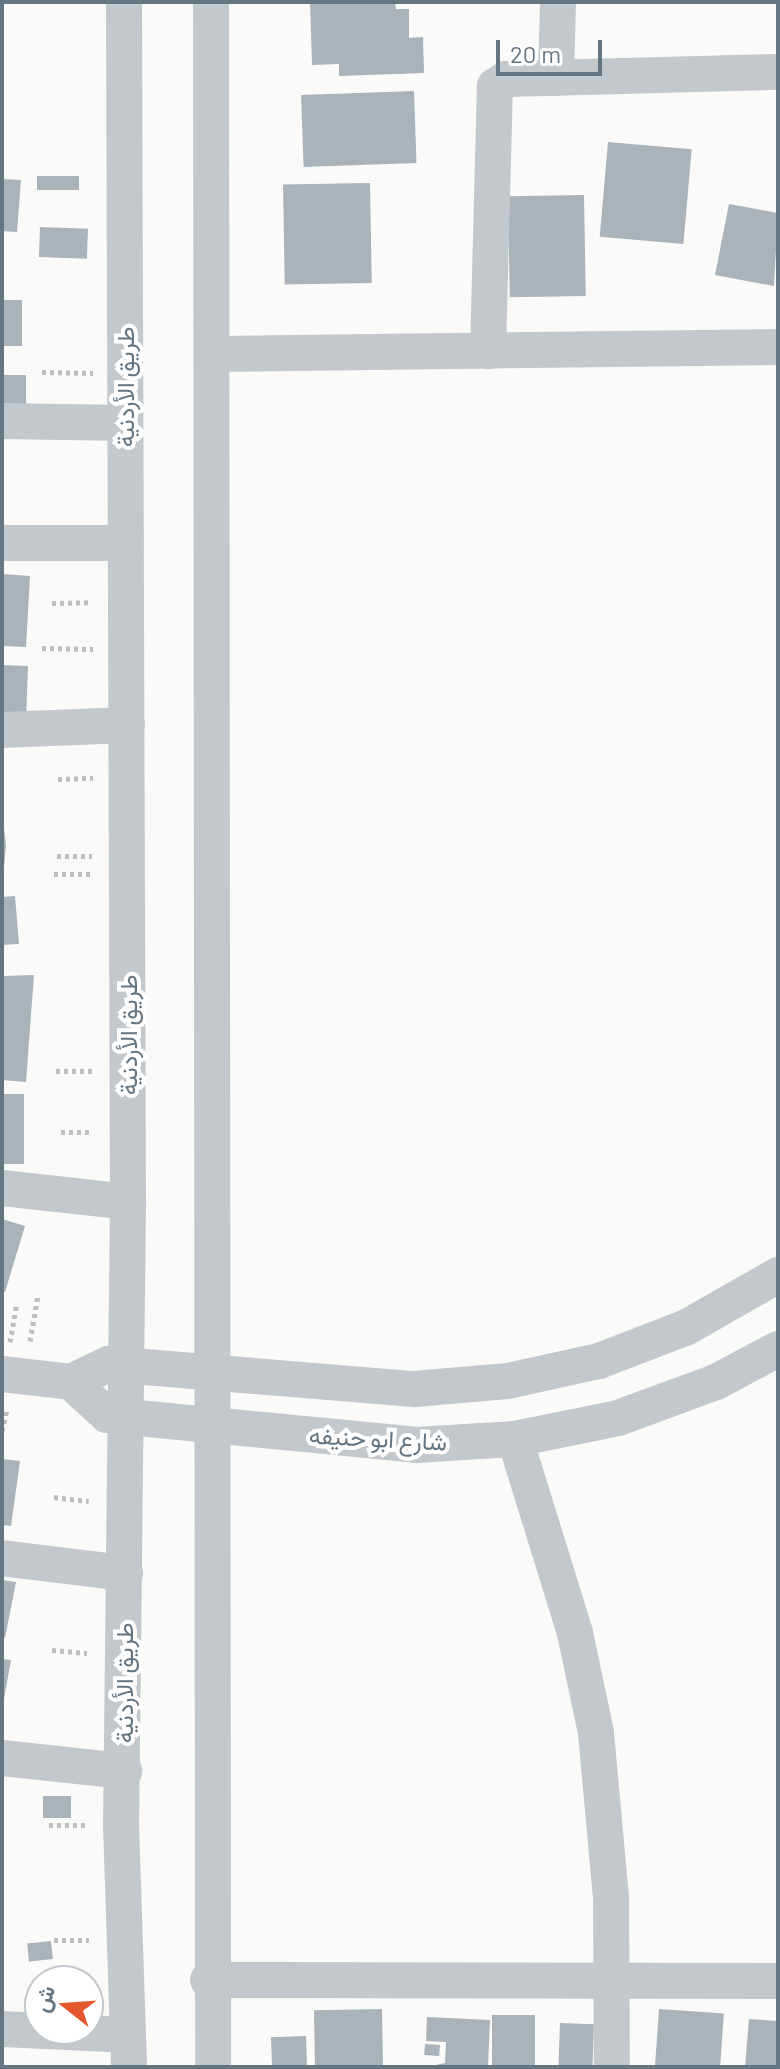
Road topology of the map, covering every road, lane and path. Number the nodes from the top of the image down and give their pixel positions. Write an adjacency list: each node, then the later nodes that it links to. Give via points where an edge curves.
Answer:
1 (124, 2): 10 (street, طريق الأردنية)
2 (211, 2): 8 (street)
3 (558, 2): 5 (street)
4 (778, 72): 5 (street)
5 (556, 78): 7 (street, via 506,79 491,100)
6 (778, 347): 7 (street)
7 (488, 351): 8 (street)
8 (212, 354): 25 (street)
9 (42, 372): 10 (path)
10 (125, 373): 12 (street, طريق الأردنية)
11 (2, 421): 12 (street)
12 (125, 423): 14 (street, طريق الأردنية)
13 (2, 543): 14 (street)
14 (126, 543): 16 (street, طريق الأردنية)
15 (42, 648): 16 (path)
16 (126, 649): 17 (street, طريق الأردنية)
17 (127, 725): 18 (street); 20 (street, طريق الأردنية)
18 (2, 730)
19 (2, 1188): 20 (street)
20 (128, 1202): 24 (street, طريق الأردنية)
21 (778, 1275): 25 (street, via 687,1327 599,1361 508,1381 414,1389)
22 (38, 1295): 26 (path)
23 (778, 1349): 30 (street, شارع ابو حنيفه, via 716,1382 618,1418)
24 (127, 1365): 25 (street); 27 (street, via 108,1364); 28 (street, طريق الأردنية)
25 (213, 1371): 29 (street)
26 (13, 1376): 27 (street)
27 (71, 1382): 28 (street, شارع ابو حنيفه, via 107,1415)
28 (127, 1417): 29 (street, شارع ابو حنيفه); 32 (street, طريق الأردنية)
29 (213, 1424): 30 (street, شارع ابو حنيفه, via 416,1445); 35 (street)
30 (515, 1439): 37 (street, via 571,1619 596,1733 608,1843)
31 (2, 1558): 32 (street)
32 (125, 1573): 34 (street, طريق الأردنية)
33 (2, 1758): 34 (street)
34 (124, 1771): 39 (street, طريق الأردنية)
35 (208, 1980): 37 (street); 40 (street)
36 (778, 1981): 37 (street)
37 (609, 1982): 41 (street)
38 (2, 2029): 39 (street)
39 (128, 2051)
40 (213, 2067)
41 (612, 2067)

